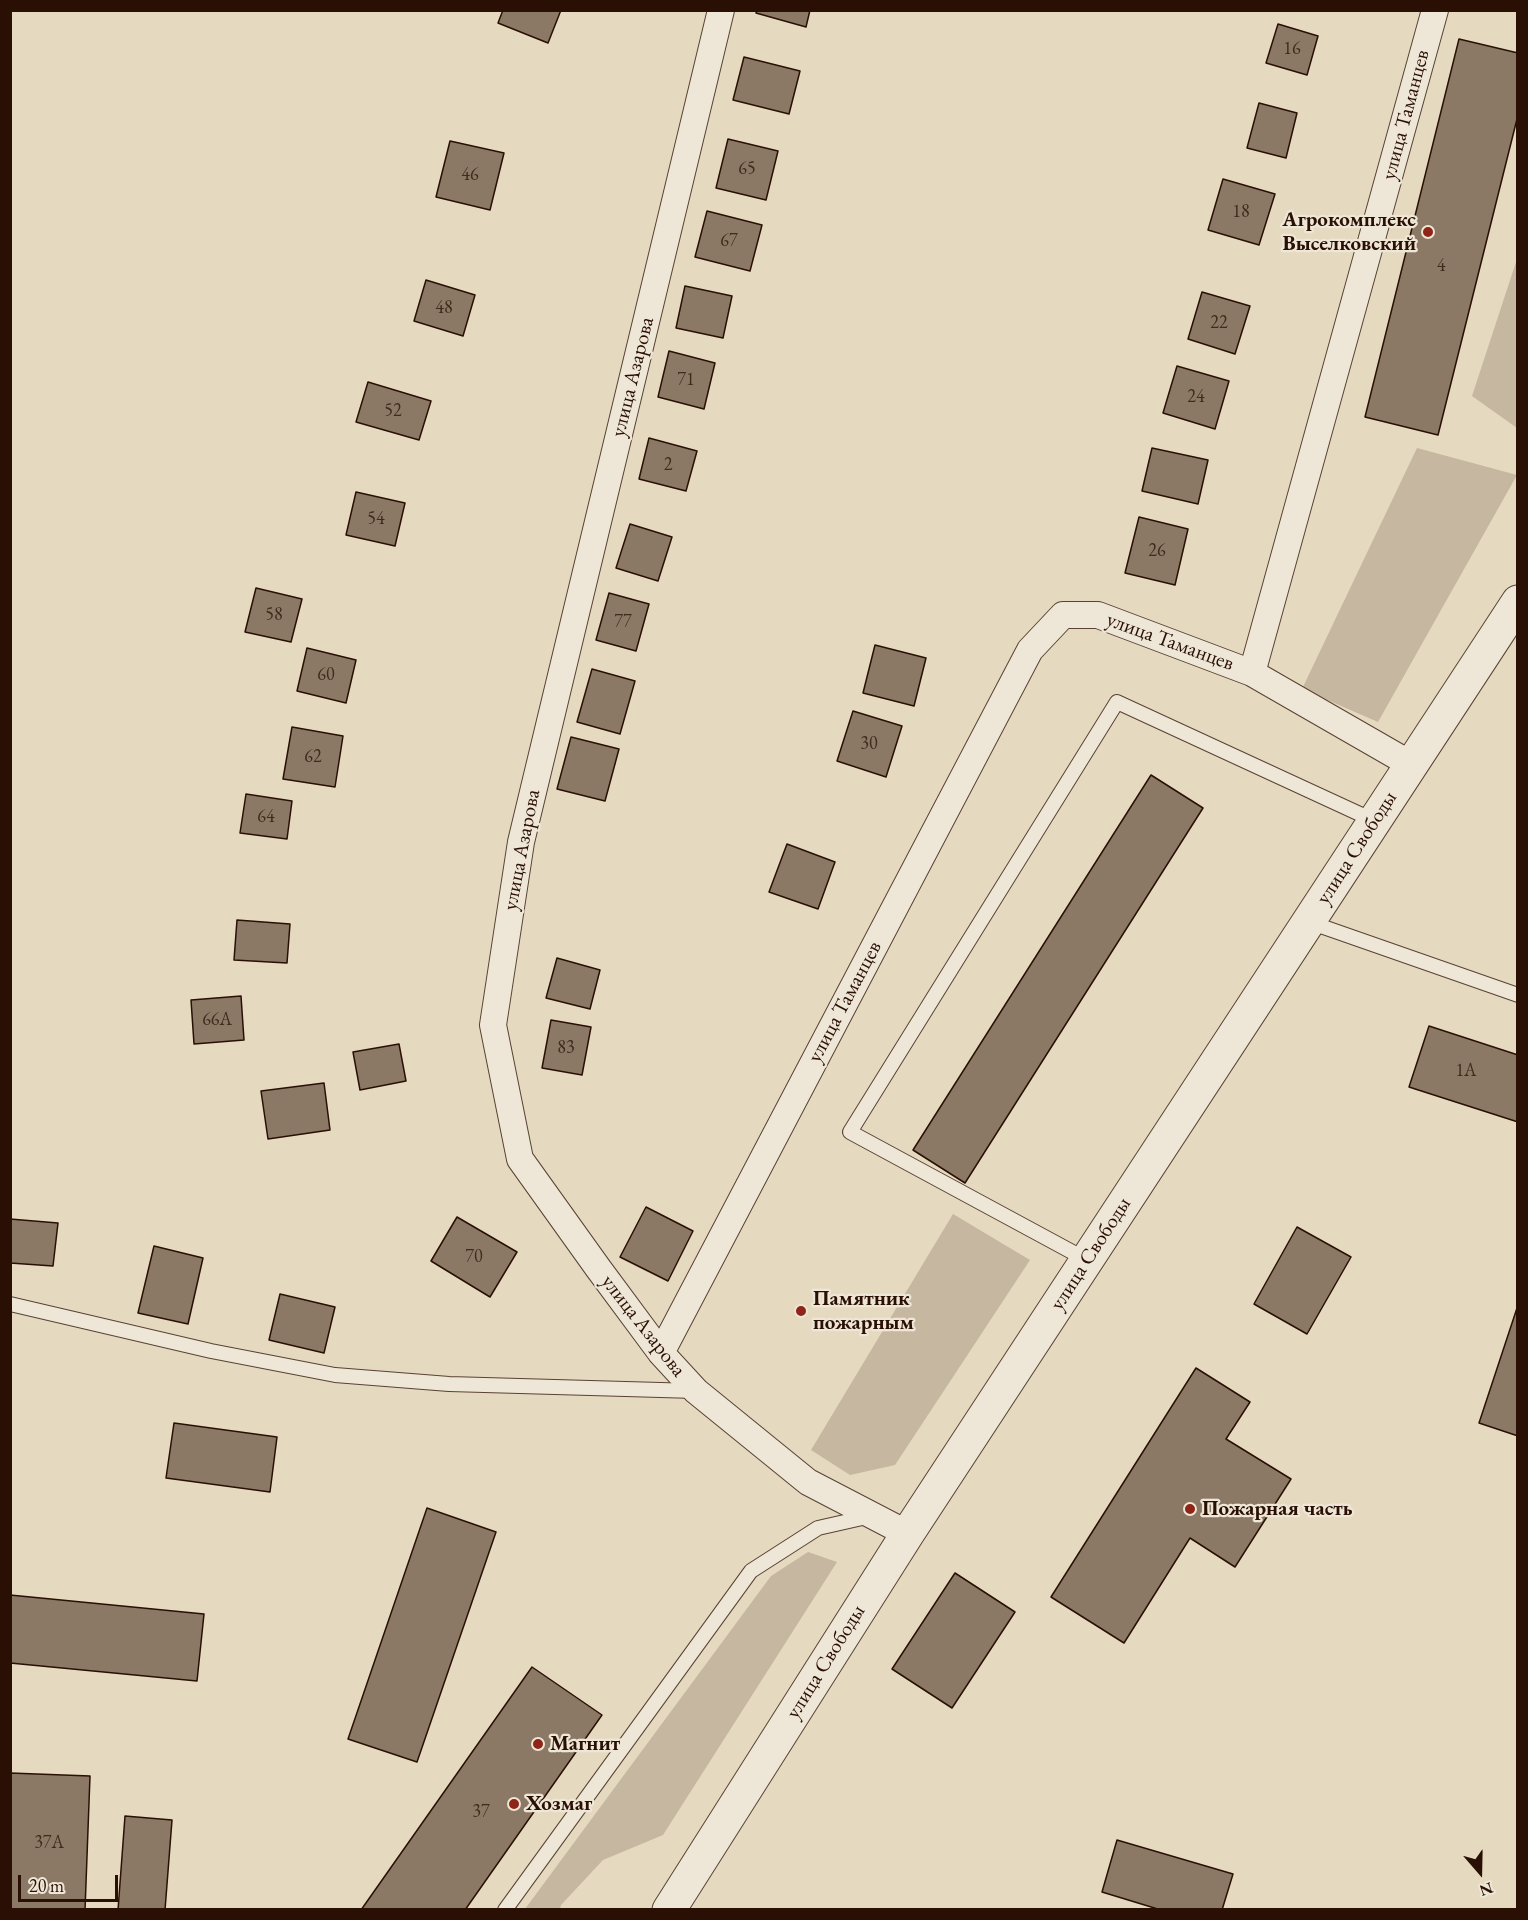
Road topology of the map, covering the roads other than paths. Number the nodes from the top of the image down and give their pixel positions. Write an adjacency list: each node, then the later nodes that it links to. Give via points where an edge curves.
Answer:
1 (721, 10): 11 (street, улица Азарова, via 521,842 493,1025 520,1159)
2 (1435, 10): 4 (street, улица Таманцев)
3 (1518, 602): 5 (street, улица Свободы)
4 (1252, 673): 5 (street); 11 (street, улица Таманцев, via 1098,615 1063,615 1030,650)
5 (1412, 765): 6 (street, улица Свободы)
6 (1375, 821): 7 (street, улица Свободы); 9 (lane, via 1117,702 850,1132)
7 (1309, 922): 8 (lane); 9 (street, улица Свободы)
8 (1518, 995)
9 (1087, 1260): 14 (street, улица Свободы)
10 (10, 1305): 12 (lane, via 335,1375 449,1384)
11 (661, 1353): 12 (street, улица Азарова)
12 (696, 1391): 13 (street, улица Азарова, via 808,1482)
13 (873, 1515): 14 (street, улица Азарова); 15 (lane, via 818,1528 751,1571)
14 (908, 1534): 16 (street, улица Свободы)
15 (505, 1910)
16 (669, 1910)

